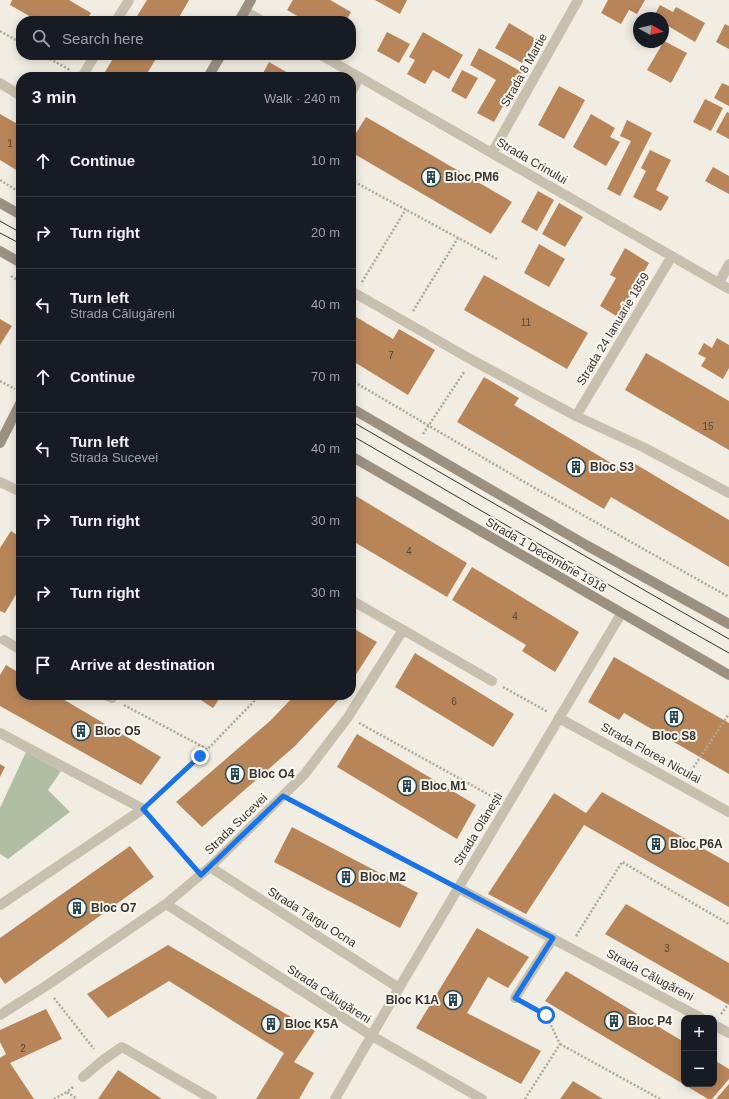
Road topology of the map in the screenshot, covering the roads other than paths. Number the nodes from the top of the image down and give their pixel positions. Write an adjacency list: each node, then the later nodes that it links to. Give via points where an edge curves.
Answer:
1 (129, 0): 5 (street)
2 (251, 0): 4 (main road)
3 (578, 0): 19 (street, Strada 8 Martie)
4 (245, 11): 6 (main road); 7 (street)
5 (119, 16)
6 (242, 16)
7 (254, 16)
8 (92, 60): 11 (street)
9 (218, 60): 12 (main road)
10 (330, 60): 13 (street, Strada Crinului)
11 (85, 72)
12 (211, 72)
13 (351, 72)
14 (356, 75): 15 (street, Strada Crinului)
15 (359, 77): 17 (street); 19 (street, Strada Crinului)
16 (0, 83): 18 (street)
17 (356, 83)
18 (16, 93)
19 (492, 153): 23 (street, Strada Crinului)
20 (0, 203): 21 (main road)
21 (16, 212)
22 (0, 250): 24 (main road)
23 (672, 256): 26 (street, Strada Crinului); 31 (street, Strada 24 Ianuarie 1859)
24 (16, 260)
25 (729, 264): 26 (street)
26 (719, 283): 27 (street, Strada Crinului)
27 (729, 289)
28 (356, 294): 31 (street)
29 (356, 411): 39 (main road, via 586,545)
30 (16, 412): 32 (main road)
31 (576, 416): 36 (street, via 645,448)
32 (0, 442)
33 (356, 459): 38 (main road, Strada 1 Decembrie 1918)
34 (0, 482): 35 (street)
35 (16, 490)
36 (729, 493)
37 (356, 603): 40 (street)
38 (621, 614): 43 (main road, Strada 1 Decembrie 1918); 45 (street, Strada Olănești)
39 (729, 624)
40 (403, 630): 44 (street); 48 (street, Strada Sucevei, via 348,717 304,775)
41 (4, 640): 42 (street)
42 (16, 647)
43 (729, 675)
44 (492, 681)
45 (559, 718): 47 (street, Strada Florea Niculai); 49 (street, Strada Olănești)
46 (0, 733): 51 (street, via 143,809)
47 (729, 812)
48 (210, 867): 50 (street, Strada Sucevei); 53 (street, Strada Târgu Ocna)
49 (458, 888): 52 (street, Strada Călugăreni); 53 (street, Strada Olănești)
50 (166, 904): 56 (street, Strada Sucevei); 59 (street, Strada Călugăreni)
51 (0, 905)
52 (553, 938): 54 (street); 55 (street, Strada Călugăreni)
53 (399, 988): 59 (street, Strada Olănești)
54 (515, 998)
55 (695, 1015)
56 (0, 1016)
57 (717, 1027): 58 (street)
58 (729, 1033)
59 (372, 1036): 62 (street, Strada Olănești); 63 (street, Strada Călugăreni)
60 (83, 1076): 61 (street, via 122,1047)
61 (212, 1099)
62 (335, 1099)
63 (482, 1099)

